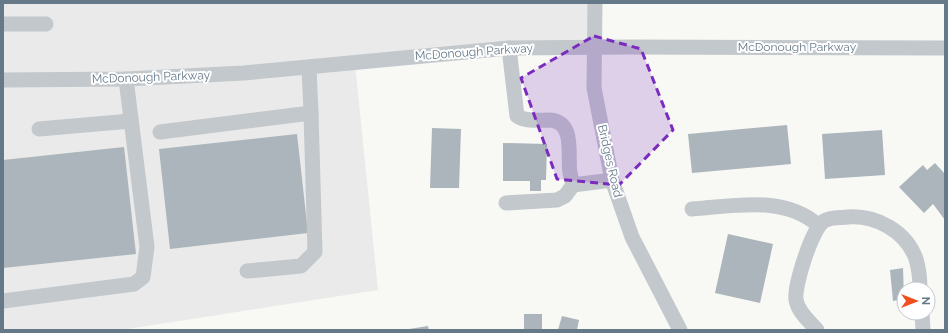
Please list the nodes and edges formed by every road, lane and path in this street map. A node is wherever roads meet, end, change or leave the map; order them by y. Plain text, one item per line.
1 (595, 3) edge
2 (3, 24) edge
3 (46, 24) dead end
4 (945, 36) edge
5 (594, 47) junction
6 (509, 48) junction
7 (917, 48) junction
8 (945, 48) edge
9 (309, 67) junction
10 (126, 79) junction
11 (3, 80) edge
12 (311, 113) junction
13 (131, 121) junction
14 (39, 129) dead end
15 (160, 132) dead end
16 (612, 180) junction
17 (573, 185) junction
18 (506, 203) dead end
19 (692, 209) dead end
20 (818, 225) junction
21 (246, 271) dead end
22 (920, 281) edge
23 (3, 300) edge
24 (680, 330) edge
25 (817, 330) edge

1 - 5 street, Bridges Road
2 - 3 street
4 - 7 street
5 - 6 street, McDonough Parkway
5 - 7 street, McDonough Parkway
5 - 16 street, Bridges Road
6 - 9 street, McDonough Parkway
6 - 17 street
7 - 8 street, McDonough Parkway
9 - 10 street, McDonough Parkway
9 - 12 street
10 - 11 street, McDonough Parkway
10 - 13 street
12 - 15 street
12 - 21 street
13 - 14 street
13 - 23 street
16 - 17 street
16 - 24 street, Bridges Road
17 - 18 street
19 - 20 street
20 - 22 street
20 - 25 street

